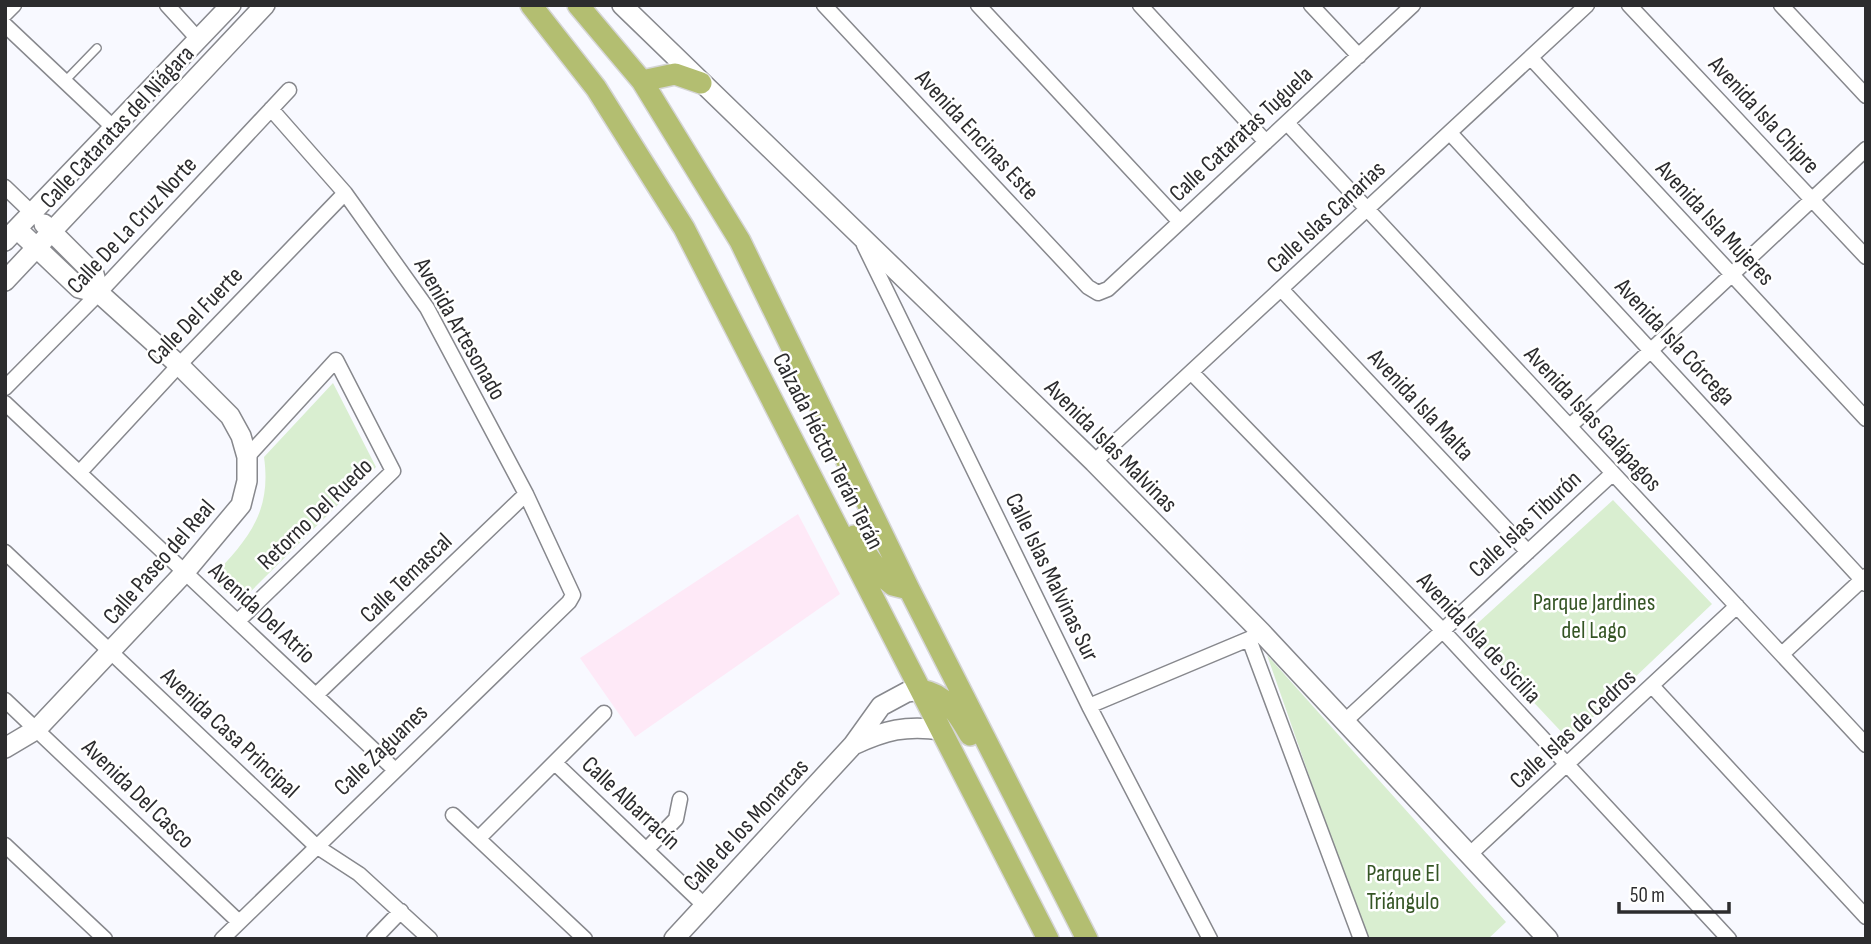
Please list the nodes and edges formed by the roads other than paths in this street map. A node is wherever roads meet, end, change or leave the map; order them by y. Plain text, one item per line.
1 (14, 5) edge
2 (167, 5) edge
3 (231, 5) edge
4 (265, 5) edge
5 (531, 5) edge
6 (578, 5) edge
7 (622, 5) edge
8 (824, 5) edge
9 (978, 5) edge
10 (1140, 5) edge
11 (1311, 5) edge
12 (1413, 5) edge
13 (1587, 5) edge
14 (1629, 5) edge
15 (1781, 5) edge
16 (5, 14) edge
17 (5, 25) edge
18 (198, 38) junction
19 (97, 48) dead end
20 (1359, 56) junction
21 (1531, 58) junction
22 (65, 81) junction
23 (642, 81) junction
24 (701, 83) junction
25 (289, 90) dead end
26 (1866, 96) edge
27 (271, 109) junction
28 (1287, 123) junction
29 (113, 127) junction
30 (1450, 133) junction
31 (1266, 142) junction
32 (1866, 149) edge
33 (5, 187) edge
34 (345, 193) junction
35 (1812, 199) junction
36 (1367, 210) junction
37 (32, 213) junction
38 (1181, 222) junction
39 (52, 232) junction
40 (858, 233) junction
41 (11, 235) edge
42 (36, 248) junction
43 (1866, 257) edge
44 (1730, 274) junction
45 (5, 281) edge
46 (1281, 289) junction
47 (99, 293) junction
48 (1098, 293) joint
49 (1650, 348) junction
50 (179, 365) junction
51 (1192, 372) junction
52 (5, 388) edge
53 (5, 404) edge
54 (1866, 419) edge
55 (1570, 426) junction
56 (247, 457) junction
57 (1094, 461) junction
58 (80, 472) junction
59 (1612, 474) junction
60 (820, 493) junction
61 (526, 494) junction
62 (5, 552) edge
63 (1528, 552) junction
64 (186, 572) junction
65 (1864, 580) edge
66 (909, 589) junction
67 (573, 595) joint
68 (1737, 606) junction
69 (238, 621) junction
70 (1443, 631) junction
71 (1255, 636) junction
72 (112, 653) junction
73 (1782, 654) junction
74 (1653, 687) junction
75 (921, 690) junction
76 (316, 695) junction
77 (5, 699) edge
78 (1089, 706) junction
79 (604, 713) dead end
80 (1345, 721) junction
81 (37, 729) junction
82 (942, 730) junction
83 (853, 745) junction
84 (1866, 745) edge
85 (5, 748) edge
86 (555, 763) junction
87 (1567, 765) junction
88 (394, 769) junction
89 (1009, 785) junction
90 (680, 799) dead end
91 (453, 815) dead end
92 (479, 838) junction
93 (5, 845) edge
94 (316, 846) junction
95 (647, 849) junction
96 (1469, 855) junction
97 (705, 906) junction
98 (401, 911) junction
99 (1866, 917) edge
100 (239, 922) junction
101 (105, 939) edge
102 (222, 939) edge
103 (374, 939) edge
104 (430, 939) edge
105 (585, 939) edge
106 (674, 939) edge
107 (1048, 939) edge
108 (1087, 939) edge
109 (1210, 939) edge
110 (1361, 939) edge
111 (1548, 939) edge
112 (1729, 939) edge

1 - 16 street
2 - 18 street
3 - 18 street, Calle Cataratas del Niágara
4 - 39 street, Calle Cataratas del Niágara
5 - 60 main road, Calzada Héctor Terán Terán
6 - 23 main road, Calzada Héctor Terán Terán
7 - 24 street, Avenida Islas Malvinas
8 - 48 street, Avenida Encinas Este
9 - 38 street
10 - 31 street
11 - 20 street
12 - 20 street, Calle Cataratas Tuguela
13 - 21 street, Calle Islas Canarias
14 - 35 street, Avenida Isla Chipre
15 - 26 street
17 - 22 street
18 - 29 street, Calle Cataratas del Niágara
19 - 22 lane
20 - 28 street, Calle Cataratas Tuguela
21 - 30 street, Calle Islas Canarias
21 - 44 street, Avenida Isla Mujeres
22 - 29 street
23 - 24 main road
23 - 66 main road, Calzada Héctor Terán Terán
24 - 40 street, Avenida Islas Malvinas
25 - 27 street, Calle De La Cruz Norte
27 - 34 street, Avenida Artesonado
27 - 47 street, Calle De La Cruz Norte
28 - 31 street, Calle Cataratas Tuguela
28 - 36 street, Avenida Islas Galápagos
29 - 37 street, Calle Cataratas del Niágara
30 - 36 street, Calle Islas Canarias
30 - 49 street, Avenida Isla Córcega
31 - 38 street, Calle Cataratas Tuguela
32 - 35 street
33 - 37 street
34 - 50 street, Calle Del Fuerte
34 - 61 street, Avenida Artesonado
35 - 43 street, Avenida Isla Chipre
35 - 44 street
36 - 46 street, Calle Islas Canarias
36 - 55 street, Avenida Islas Galápagos
37 - 39 street, Calle Paseo del Real
37 - 41 street, Calle Cataratas del Niágara
38 - 48 street, Calle Cataratas Tuguela
39 - 42 street, Calle Cataratas del Niágara
39 - 47 street, Calle Paseo del Real
40 - 57 street, Avenida Islas Malvinas
40 - 78 street, Calle Islas Malvinas Sur
41 - 42 street, Calle Paseo del Real
42 - 45 street, Calle Cataratas del Niágara
42 - 47 street, Calle Paseo del Real
44 - 49 street
44 - 54 street, Avenida Isla Mujeres
46 - 51 street, Calle Islas Canarias
46 - 63 street, Avenida Isla Malta
47 - 50 street, Calle Paseo del Real
47 - 52 street, Calle De La Cruz Norte
49 - 55 street
49 - 65 street, Avenida Isla Córcega
50 - 56 street, Calle Paseo del Real
50 - 58 street, Calle Del Fuerte
51 - 57 street, Calle Islas Canarias
51 - 70 street, Avenida Isla de Sicilia
53 - 58 street, Avenida Del Atrio
55 - 59 street, Avenida Islas Galápagos
56 - 64 street, Calle Paseo del Real
56 - 69 street, Retorno Del Ruedo
57 - 71 street, Avenida Islas Malvinas
58 - 64 street, Avenida Del Atrio
59 - 63 street, Calle Islas Tiburón
59 - 68 street, Avenida Islas Galápagos
60 - 66 main road
60 - 75 main road, Calzada Héctor Terán Terán
61 - 67 street, Avenida Artesonado
61 - 76 street, Calle Temascal
62 - 72 street, Avenida Casa Principal
63 - 70 street, Calle Islas Tiburón
64 - 69 street, Avenida Del Atrio
64 - 72 street, Calle Paseo del Real
65 - 73 street
66 - 89 main road, Calzada Héctor Terán Terán
67 - 88 street, Calle Zaguanes
68 - 73 street, Avenida Islas Galápagos
68 - 74 street, Calle Islas de Cedros
69 - 76 street, Avenida Del Atrio
70 - 80 street, Calle Islas Tiburón
70 - 87 street, Avenida Isla de Sicilia
71 - 78 street
71 - 80 street, Avenida Islas Malvinas
71 - 110 street
72 - 81 street, Calle Paseo del Real
72 - 94 street, Avenida Casa Principal
73 - 84 street, Avenida Islas Galápagos
74 - 87 street, Calle Islas de Cedros
74 - 99 street
75 - 82 main road, Calzada Héctor Terán Terán
75 - 83 street, Calle de los Monarcas
75 - 89 main road
76 - 88 street, Avenida Del Atrio
77 - 81 street, Avenida Del Casco
78 - 109 street, Calle Islas Malvinas Sur
79 - 86 street
80 - 96 street, Avenida Islas Malvinas
81 - 85 street, Calle Paseo del Real
81 - 100 street, Avenida Del Casco
82 - 83 street, Calle de los Monarcas
82 - 107 main road, Calzada Héctor Terán Terán
83 - 97 street, Calle de los Monarcas
86 - 92 street
86 - 95 street, Calle Albarracín
87 - 96 street, Calle Islas de Cedros
87 - 112 street, Avenida Isla de Sicilia
88 - 94 street, Calle Zaguanes
89 - 108 main road, Calzada Héctor Terán Terán
90 - 95 street
91 - 92 street
92 - 105 street
93 - 101 street
94 - 98 street, Avenida Casa Principal
94 - 100 street, Calle Zaguanes
95 - 97 street, Calle Albarracín
96 - 111 street, Avenida Islas Malvinas
97 - 106 street, Calle de los Monarcas
98 - 103 street
98 - 104 street, Avenida Casa Principal
100 - 102 street, Calle Zaguanes

